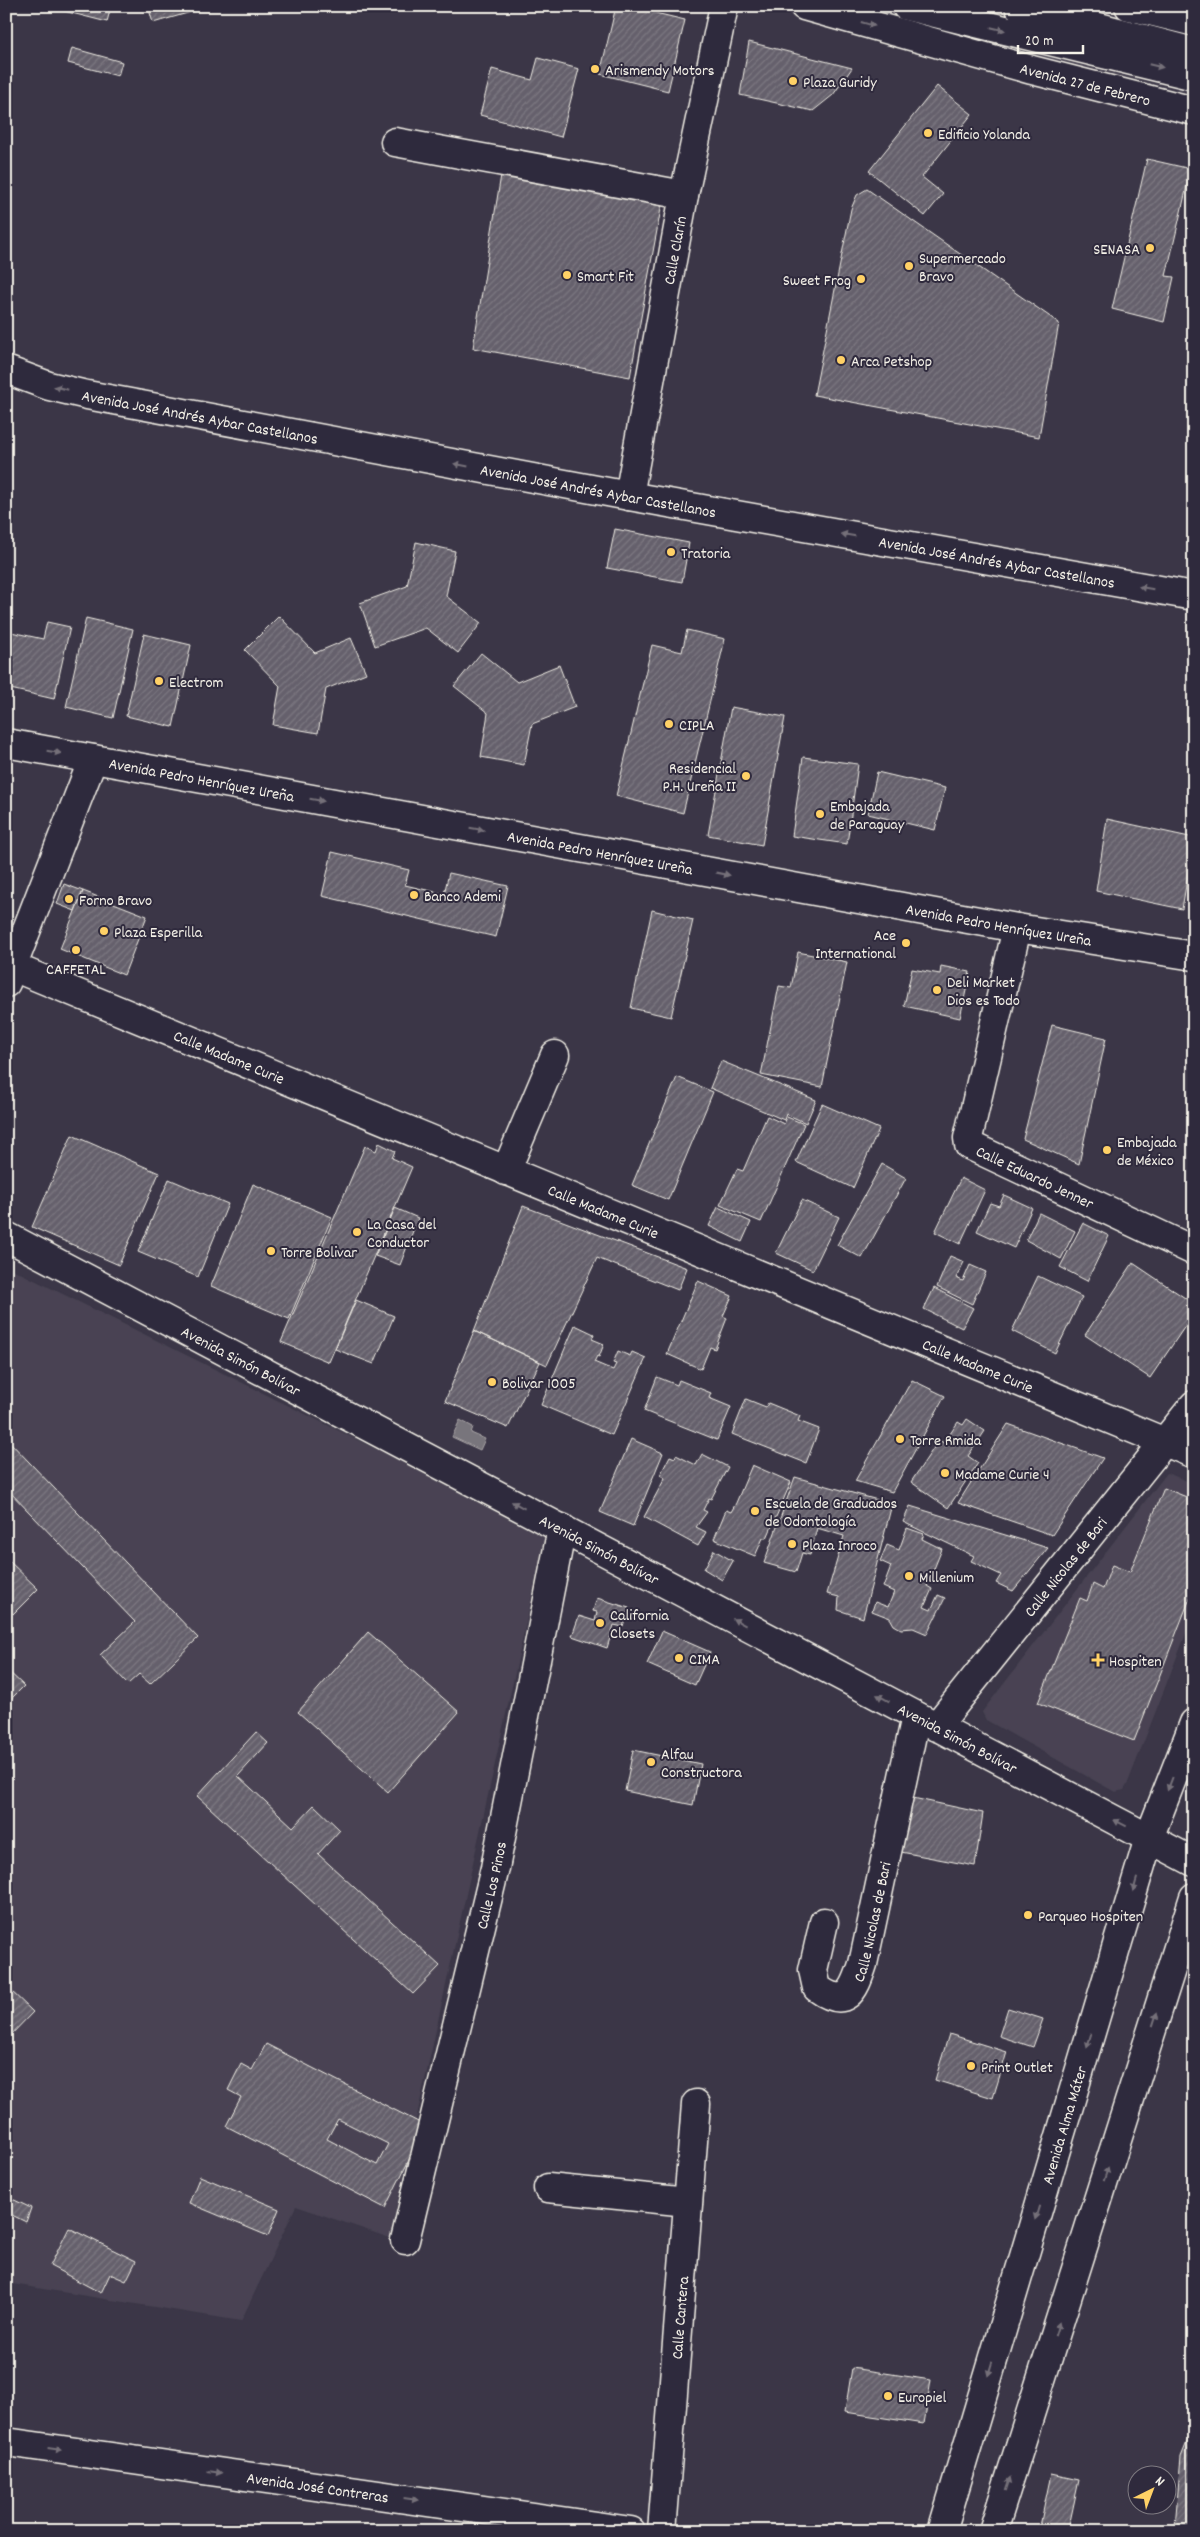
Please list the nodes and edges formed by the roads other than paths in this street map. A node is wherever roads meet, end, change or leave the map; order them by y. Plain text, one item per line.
1 (724, 6) edge
2 (804, 6) edge
3 (906, 6) edge
4 (1019, 6) edge
5 (1129, 6) edge
6 (1194, 22) edge
7 (1194, 52) edge
8 (1194, 76) edge
9 (1194, 111) edge
10 (395, 142) dead end
11 (684, 195) junction
12 (6, 370) edge
13 (629, 496) junction
14 (1194, 596) edge
15 (6, 743) edge
16 (93, 758) junction
17 (1017, 928) junction
18 (1194, 956) edge
19 (9, 976) edge
20 (554, 1055) dead end
21 (506, 1171) junction
22 (6, 1236) edge
23 (1194, 1251) edge
24 (1194, 1406) edge
25 (1166, 1443) junction
26 (1194, 1454) edge
27 (562, 1528) junction
28 (926, 1721) junction
29 (1194, 1723) edge
30 (1149, 1838) junction
31 (1194, 1862) edge
32 (1194, 1897) edge
33 (824, 1922) dead end
34 (696, 2104) dead end
35 (548, 2188) dead end
36 (688, 2202) junction
37 (405, 2240) dead end
38 (6, 2442) edge
39 (631, 2531) edge
40 (662, 2531) edge
41 (942, 2531) edge
42 (993, 2531) edge

1 - 11 main road, Calle Clarín
2 -> 9 main road, Avenida 27 de Febrero
3 -> 8 main road
4 - 7 main road
5 - 6 main road
10 - 11 main road
11 - 13 main road, Calle Clarín
13 -> 12 main road, Avenida José Andrés Aybar Castellanos
14 -> 13 main road, Avenida José Andrés Aybar Castellanos
15 -> 16 main road, Avenida Pedro Henríquez Ureña
16 -> 17 main road, Avenida Pedro Henríquez Ureña
16 - 19 main road
17 - 18 main road, Avenida Pedro Henríquez Ureña
17 - 23 main road, Calle Eduardo Jenner
19 - 21 main road, Calle Madame Curie
20 - 21 main road
21 - 25 main road, Calle Madame Curie
27 -> 22 main road, Avenida Simón Bolívar
24 - 25 main road, Calle Nicolas de Bari
25 - 26 main road, Calle Madame Curie
25 - 28 main road, Calle Nicolas de Bari
28 -> 27 main road, Avenida Simón Bolívar
27 - 37 main road, Calle Los Pinos
30 -> 28 main road, Avenida Simón Bolívar
28 - 33 main road, Calle Nicolas de Bari
29 -> 30 main road, Avenida Alma Máter
30 - 31 main road, Avenida Simón Bolívar
30 -> 41 main road, Avenida Alma Máter
42 -> 32 main road
34 - 36 main road, Calle Cantera
35 - 36 main road
36 - 40 main road, Calle Cantera
38 -> 39 main road, Avenida José Contreras

